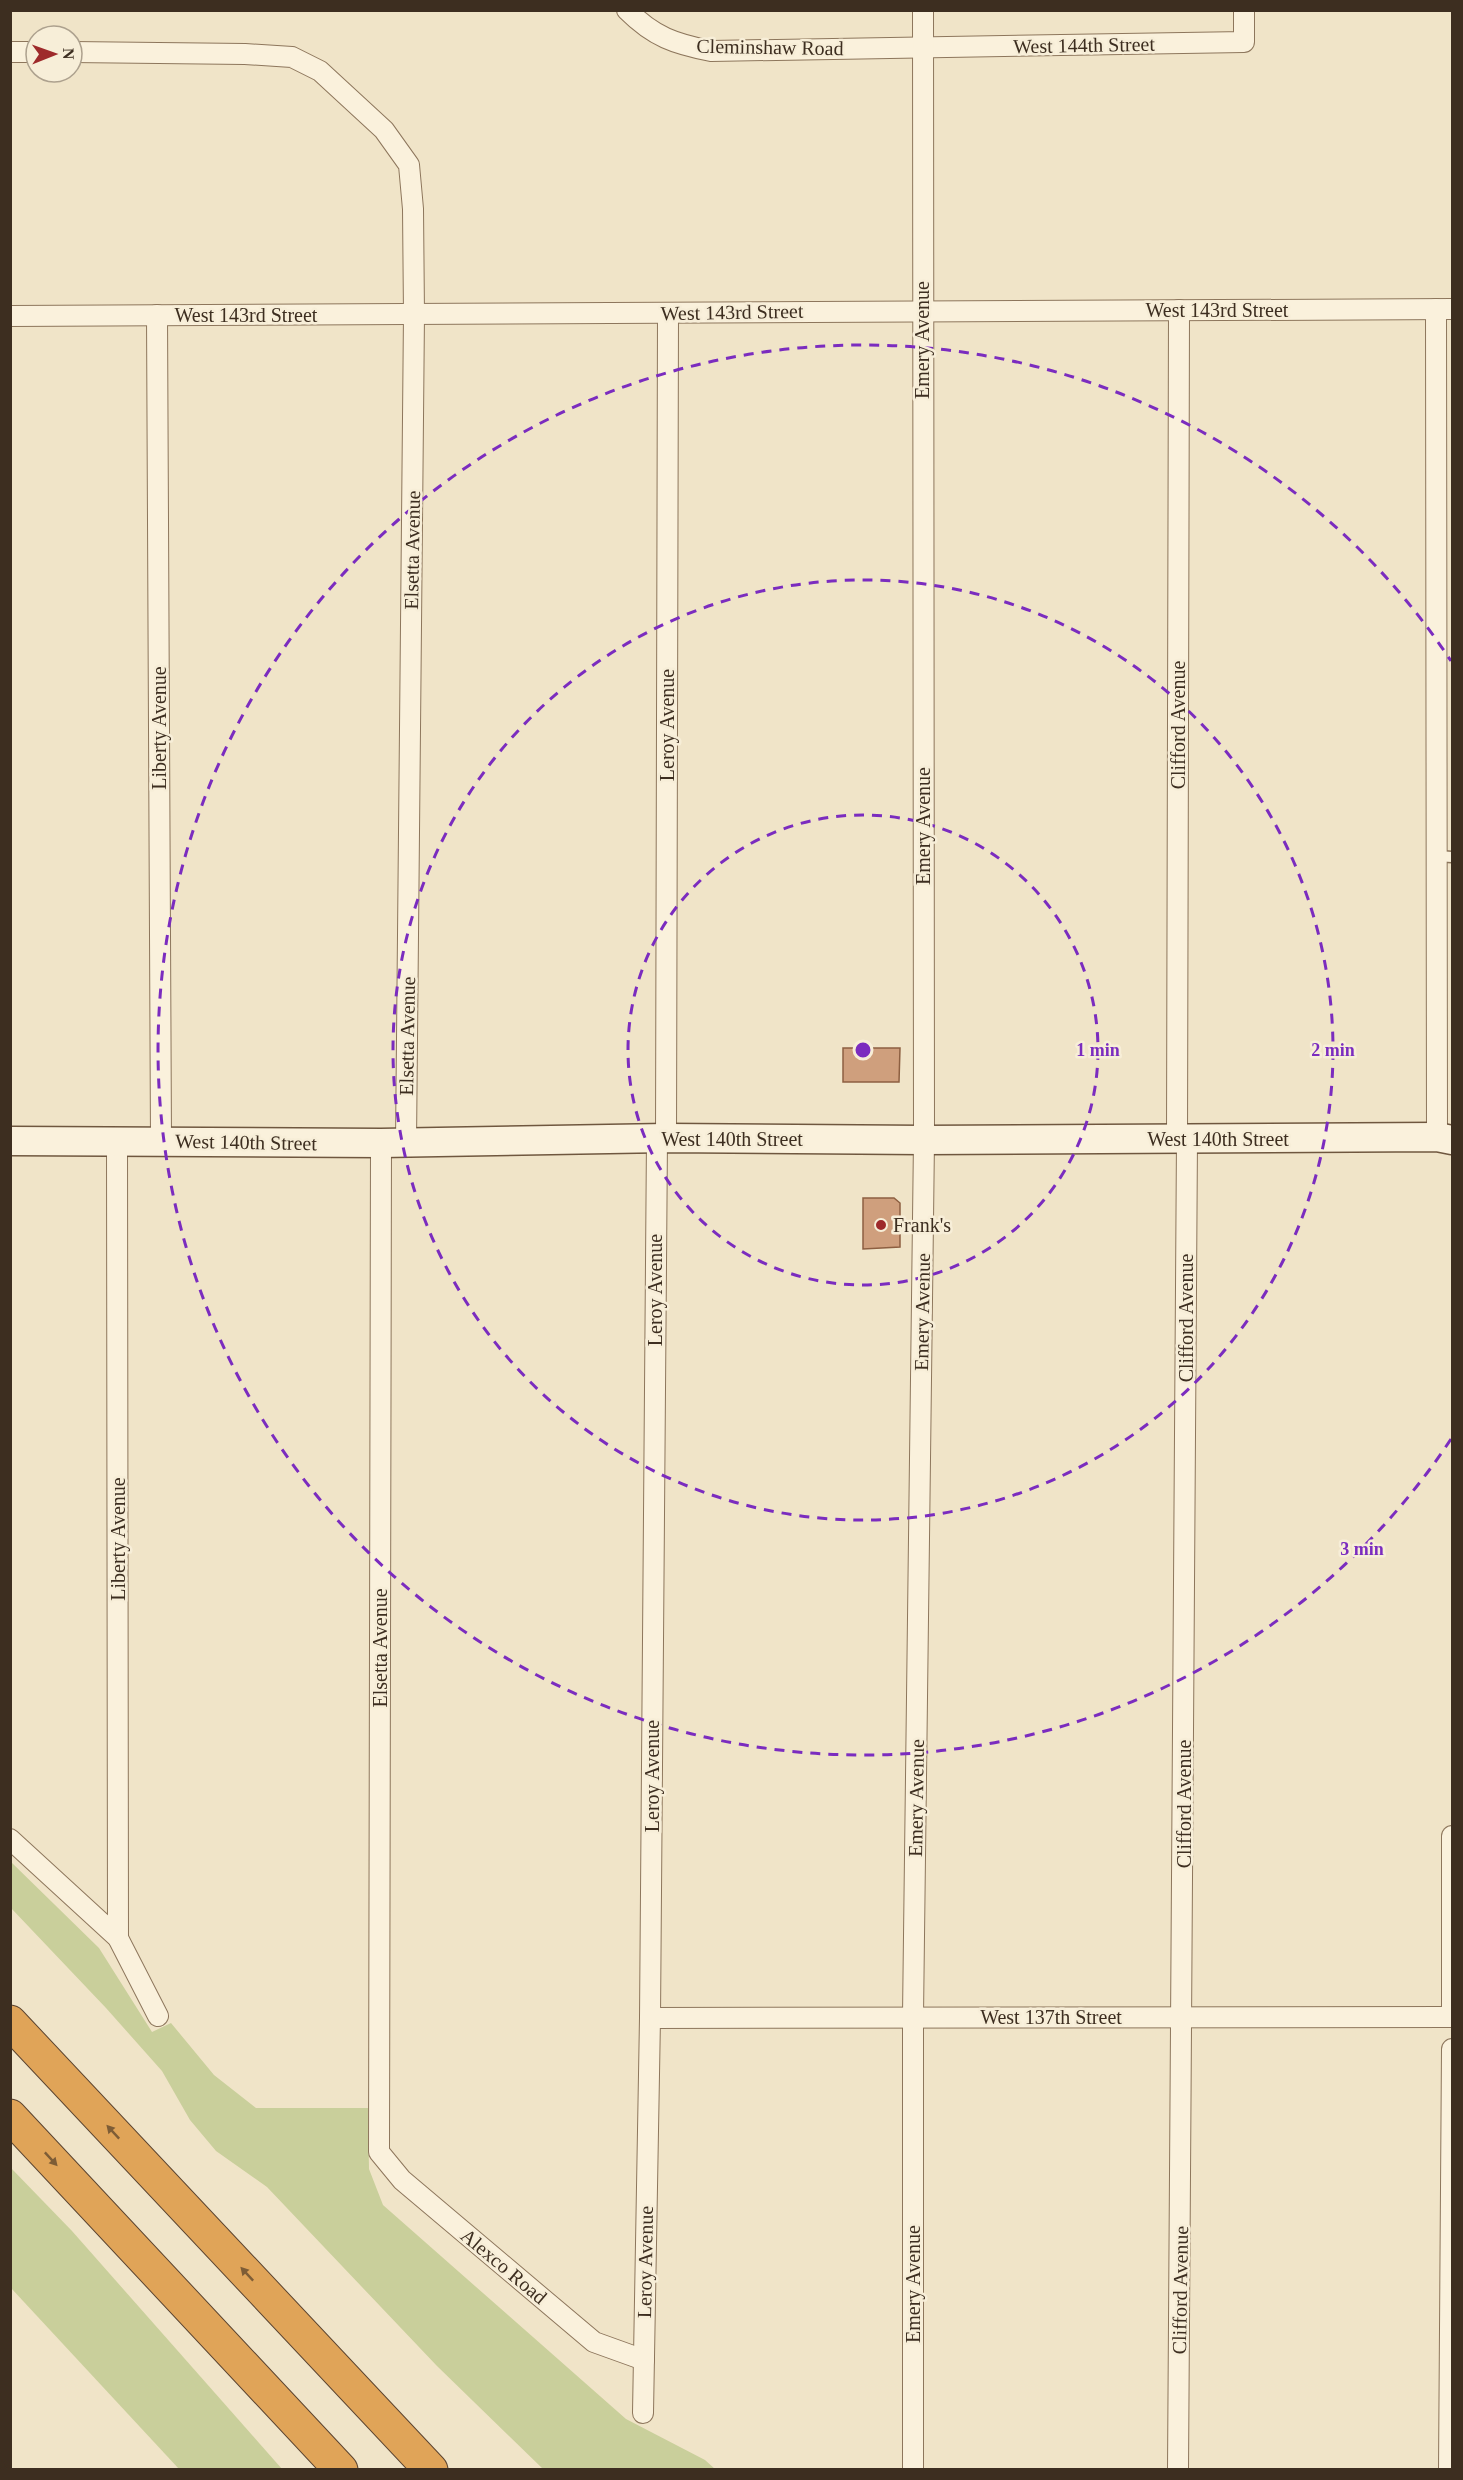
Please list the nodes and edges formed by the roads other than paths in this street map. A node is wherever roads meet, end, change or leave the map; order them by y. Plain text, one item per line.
1 (627, 10) edge
2 (923, 10) edge
3 (1244, 10) edge
4 (923, 47) junction
5 (84, 52) edge
6 (1444, 309) edge
7 (922, 310) junction
8 (1179, 310) junction
9 (668, 313) junction
10 (414, 314) junction
11 (157, 315) junction
12 (10, 316) edge
13 (1444, 857) edge
14 (661, 1138) junction
15 (1444, 1138) edge
16 (1182, 1139) junction
17 (161, 1140) junction
18 (924, 1140) junction
19 (10, 1141) edge
20 (117, 1141) junction
21 (393, 1143) junction
22 (1452, 1836) edge
23 (10, 1839) edge
24 (118, 1938) junction
25 (1452, 2012) edge
26 (158, 2016) dead end
27 (913, 2016) junction
28 (1452, 2017) edge
29 (650, 2018) junction
30 (1183, 2019) junction
31 (10, 2022) edge
32 (1452, 2049) edge
33 (10, 2116) edge
34 (379, 2152) joint
35 (164, 2280) junction
36 (277, 2305) junction
37 (644, 2360) junction
38 (643, 2413) dead end
39 (314, 2469) edge
40 (341, 2469) edge
41 (431, 2469) edge
42 (450, 2469) edge
43 (913, 2469) edge
44 (1178, 2469) edge
45 (1449, 2469) edge

1 - 4 street, Cleminshaw Road
2 - 4 street, Emery Avenue
3 - 4 street, West 144th Street
4 - 7 street, Emery Avenue
5 - 10 street, Elsetta Avenue
6 - 8 street, West 143rd Street
6 - 13 street
7 - 8 street, West 143rd Street
7 - 9 street, West 143rd Street
7 - 18 street, Emery Avenue
8 - 16 street, Clifford Avenue
9 - 10 street, West 143rd Street
9 - 14 street, Leroy Avenue
10 - 11 street, West 143rd Street
10 - 21 street, Elsetta Avenue
11 - 12 street, West 143rd Street
11 - 17 street, Liberty Avenue
13 - 15 street
14 - 18 street, West 140th Street
14 - 21 street, West 140th Street
14 - 29 street, Leroy Avenue
15 - 16 street, West 140th Street
16 - 18 street, West 140th Street
16 - 30 street, Clifford Avenue
17 - 20 street, West 140th Street
17 - 21 street, West 140th Street
18 - 27 street, Emery Avenue
19 - 20 street, West 140th Street
20 - 24 street, Liberty Avenue
21 - 34 street, Elsetta Avenue
22 - 25 street
23 - 24 street
24 - 26 street
27 - 29 street, West 137th Street
27 - 30 street, West 137th Street
27 - 43 street, Emery Avenue
28 - 30 street, West 137th Street
29 - 37 street, Leroy Avenue
30 - 44 street, Clifford Avenue
36 -> 31 highway
32 - 45 street
33 -> 35 highway
34 - 37 street, Alexco Road
35 - 39 highway
35 - 40 highway
36 - 41 highway
36 - 42 highway
37 - 38 street, Leroy Avenue

